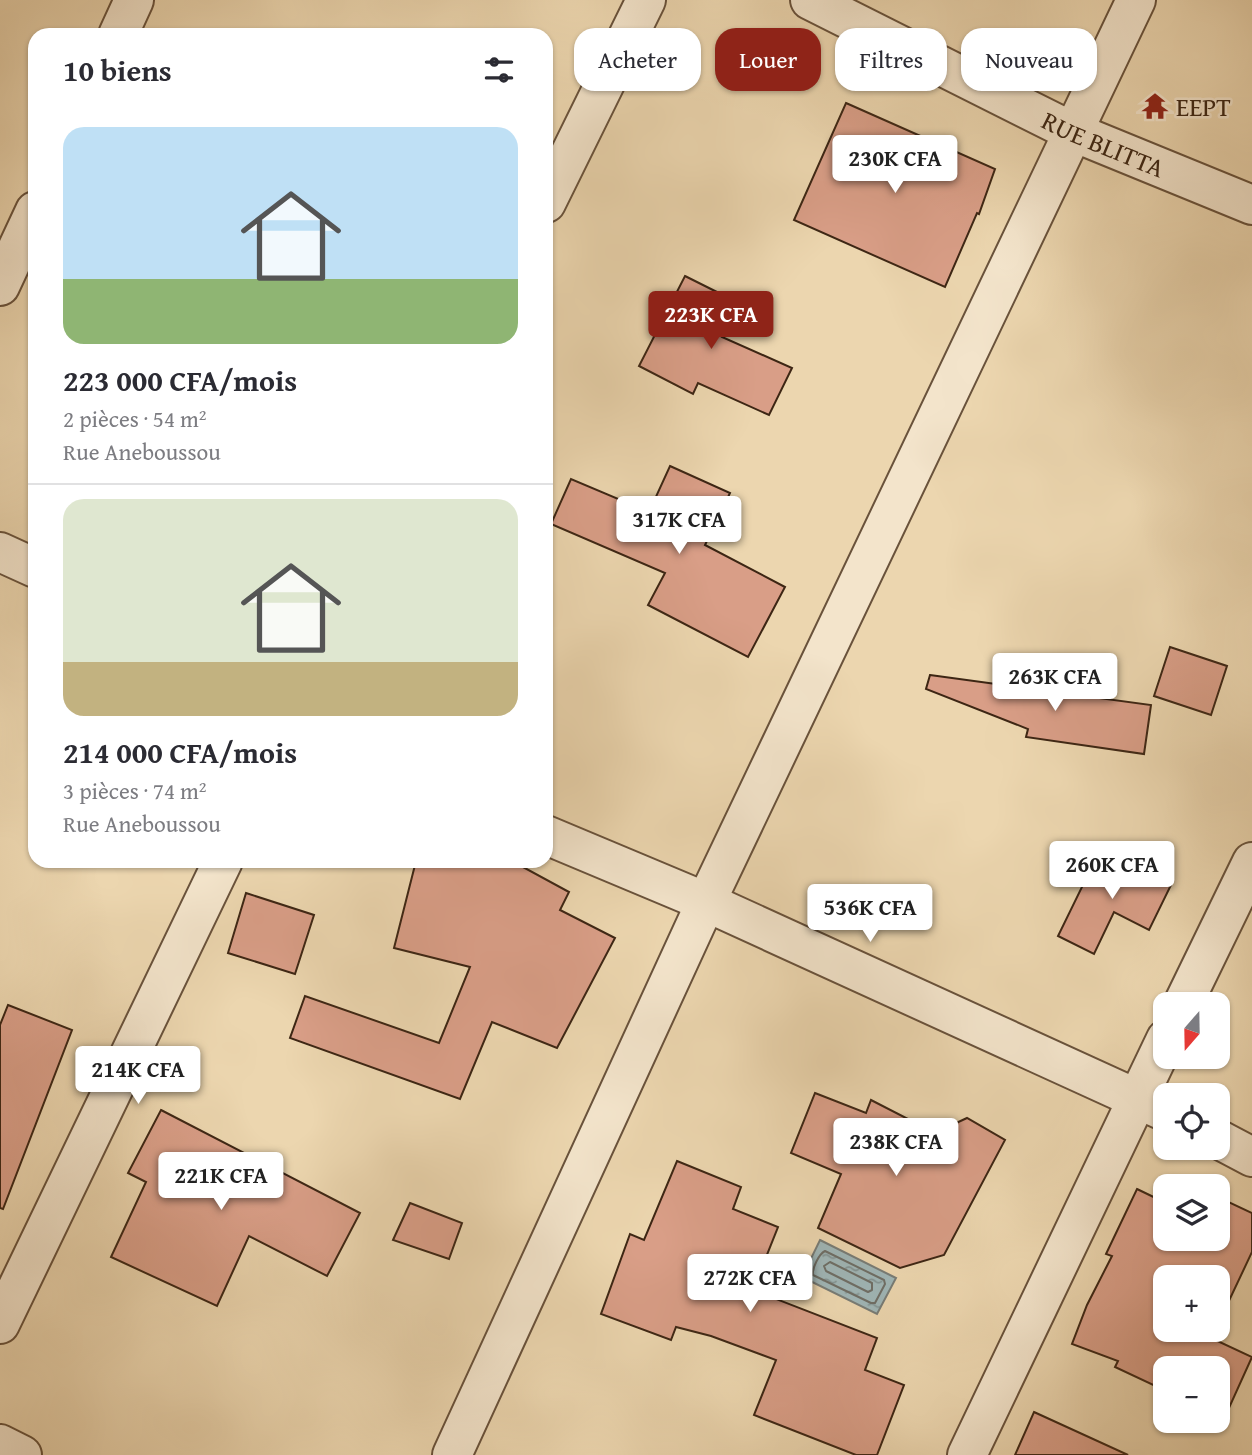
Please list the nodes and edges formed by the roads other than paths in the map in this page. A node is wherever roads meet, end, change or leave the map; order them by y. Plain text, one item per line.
1 (134, 0) edge
2 (646, 0) edge
3 (810, 0) edge
4 (1136, 0) edge
5 (121, 28) edge
6 (1071, 131) junction
7 (553, 189) edge
8 (1252, 205) edge
9 (28, 226) edge
10 (0, 286) edge
11 (0, 552) edge
12 (28, 565) edge
13 (553, 838) edge
14 (1252, 862) edge
15 (220, 868) edge
16 (706, 902) junction
17 (1188, 992) edge
18 (1159, 1069) edge
19 (1151, 1105) edge
20 (1230, 1145) edge
21 (1252, 1157) edge
22 (0, 1325) edge
23 (0, 1444) edge
24 (22, 1455) edge
25 (452, 1455) edge
26 (967, 1455) edge

1 - 5 street
2 - 7 street
3 - 6 street, RUE BLITTA
4 - 6 street
6 - 8 street, RUE BLITTA
6 - 16 street
9 - 10 street
11 - 12 street
13 - 16 street
14 - 17 street
15 - 22 street
16 - 19 street
16 - 25 street
18 - 19 street
19 - 26 street
20 - 21 street
23 - 24 street

